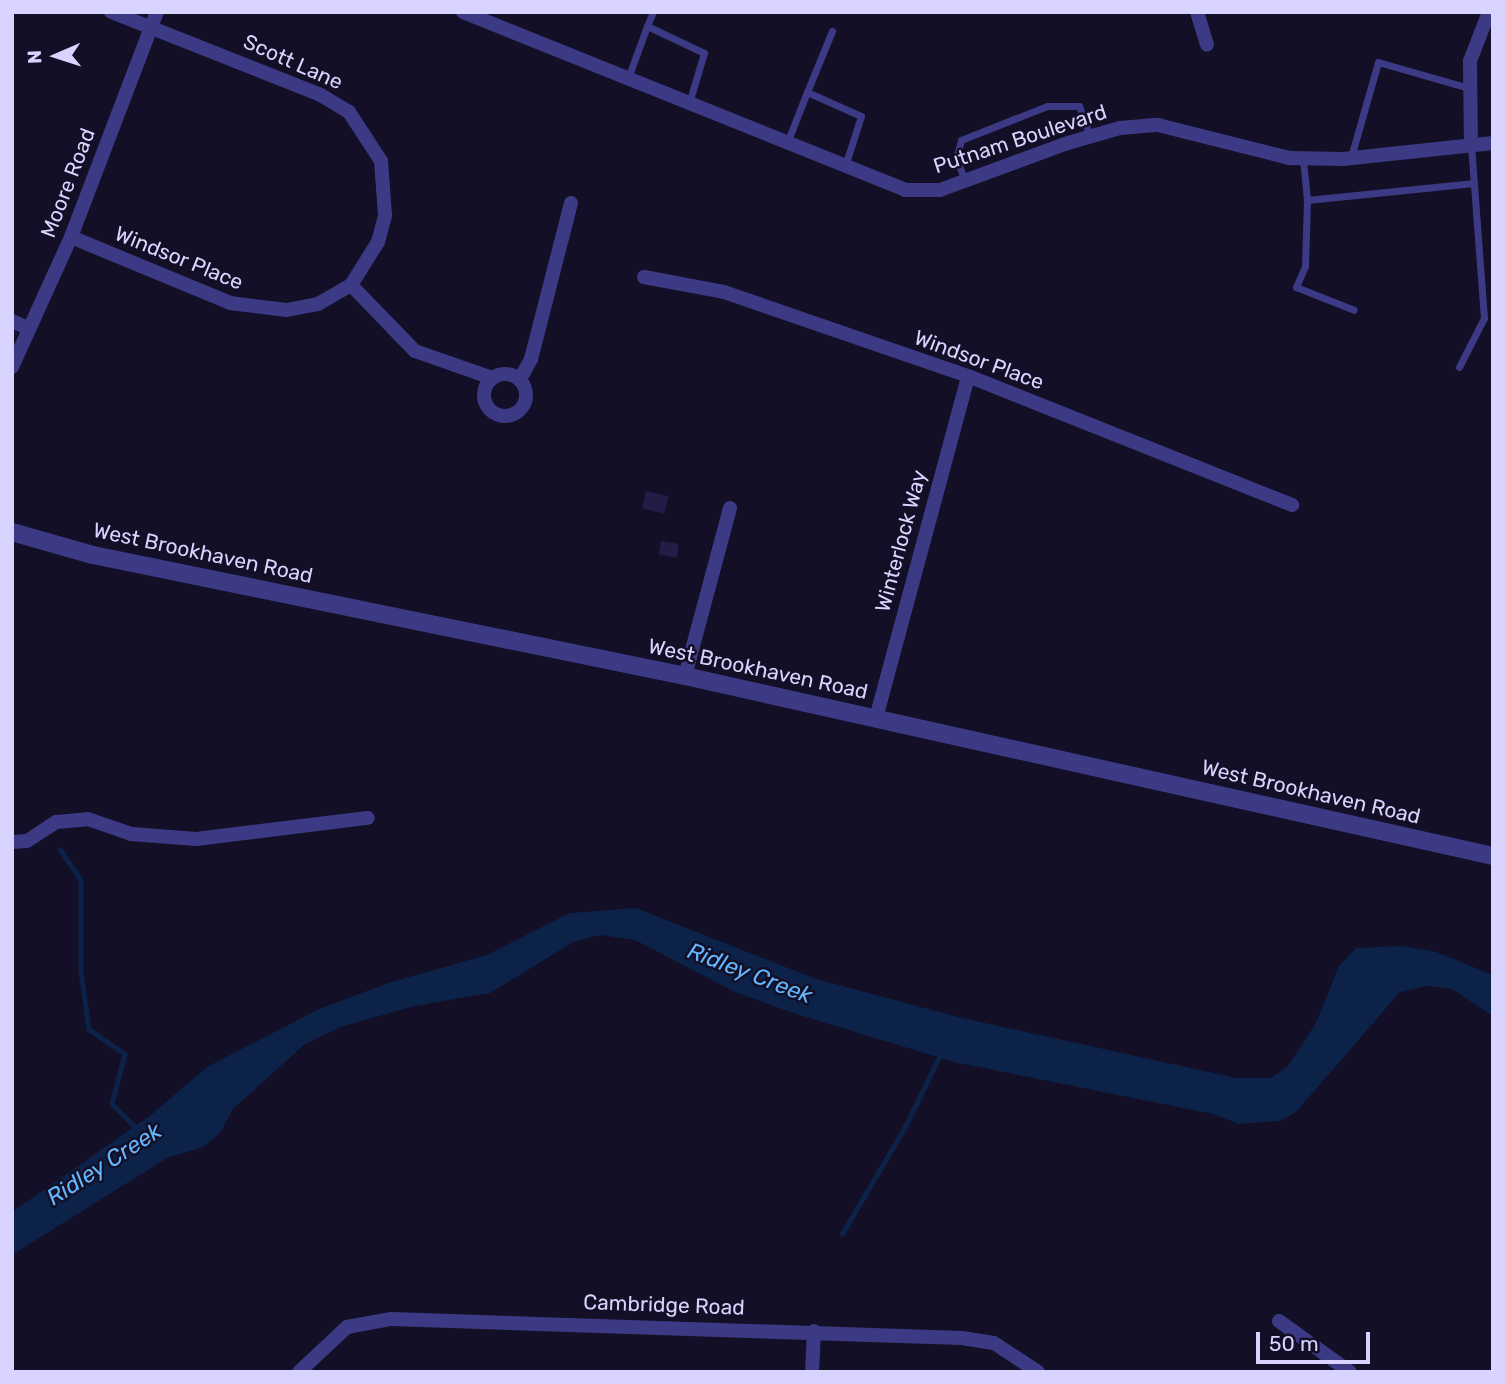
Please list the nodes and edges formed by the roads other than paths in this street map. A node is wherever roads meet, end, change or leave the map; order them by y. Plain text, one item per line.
1 (111, 12) edge
2 (463, 12) edge
3 (653, 12) edge
4 (1197, 12) edge
5 (1489, 12) edge
6 (490, 17) edge
7 (154, 19) edge
8 (648, 26) junction
9 (832, 31) dead end
10 (1207, 44) dead end
11 (628, 78) junction
12 (1469, 88) junction
13 (807, 92) junction
14 (689, 103) junction
15 (1090, 137) junction
16 (786, 143) junction
17 (1493, 143) edge
18 (1471, 146) junction
19 (1351, 158) junction
20 (1303, 159) junction
21 (844, 166) junction
22 (965, 181) junction
23 (1474, 184) junction
24 (1307, 200) junction
25 (571, 203) dead end
26 (71, 237) junction
27 (644, 277) dead end
28 (351, 285) junction
29 (1354, 310) dead end
30 (1484, 318) junction
31 (12, 321) edge
32 (1493, 321) edge
33 (28, 328) junction
34 (12, 367) edge
35 (1459, 367) dead end
36 (968, 376) junction
37 (492, 378) junction
38 (520, 379) junction
39 (1292, 505) dead end
40 (730, 508) dead end
41 (12, 531) edge
42 (685, 676) junction
43 (876, 718) junction
44 (368, 818) dead end
45 (12, 842) edge
46 (1493, 856) edge
47 (1279, 1321) dead end
48 (814, 1331) junction
49 (299, 1372) edge
50 (812, 1372) edge
51 (1038, 1372) edge
52 (1350, 1372) edge

1 - 7 street, Scott Lane
2 - 6 street, Putnam Boulevard
3 - 8 lane
4 - 10 street
5 - 12 street
6 - 11 street, Putnam Boulevard
7 - 26 street, Moore Road
7 - 28 street, Scott Lane
8 - 11 lane
8 - 14 lane
9 - 13 lane
11 - 14 street, Putnam Boulevard
12 - 18 street
12 - 19 lane
13 - 16 lane
13 - 21 lane
14 - 16 street, Putnam Boulevard
15 - 20 street, Putnam Boulevard
15 - 22 street, Putnam Boulevard
15 - 22 lane
16 - 21 street, Putnam Boulevard
17 - 18 street, Putnam Boulevard
18 - 19 street, Putnam Boulevard
18 - 23 lane
19 - 20 street, Putnam Boulevard
20 - 24 lane
21 - 22 street, Putnam Boulevard
23 - 24 lane
23 - 30 lane
24 - 29 lane
25 - 38 street
26 - 28 street, Windsor Place
26 - 33 street, Moore Road
27 - 36 street, Windsor Place
28 - 37 street
30 - 32 lane
30 - 35 lane
31 - 33 street
33 - 34 street, Moore Road
36 - 39 street, Windsor Place
36 - 43 street, Winterlock Way
37 - 38 street
37 - 38 street
40 - 42 street
41 - 42 street, West Brookhaven Road
42 - 43 street, West Brookhaven Road
43 - 46 street, West Brookhaven Road
44 - 45 street
47 - 52 street
48 - 49 street, Cambridge Road
48 - 50 street
48 - 51 street, Cambridge Road

